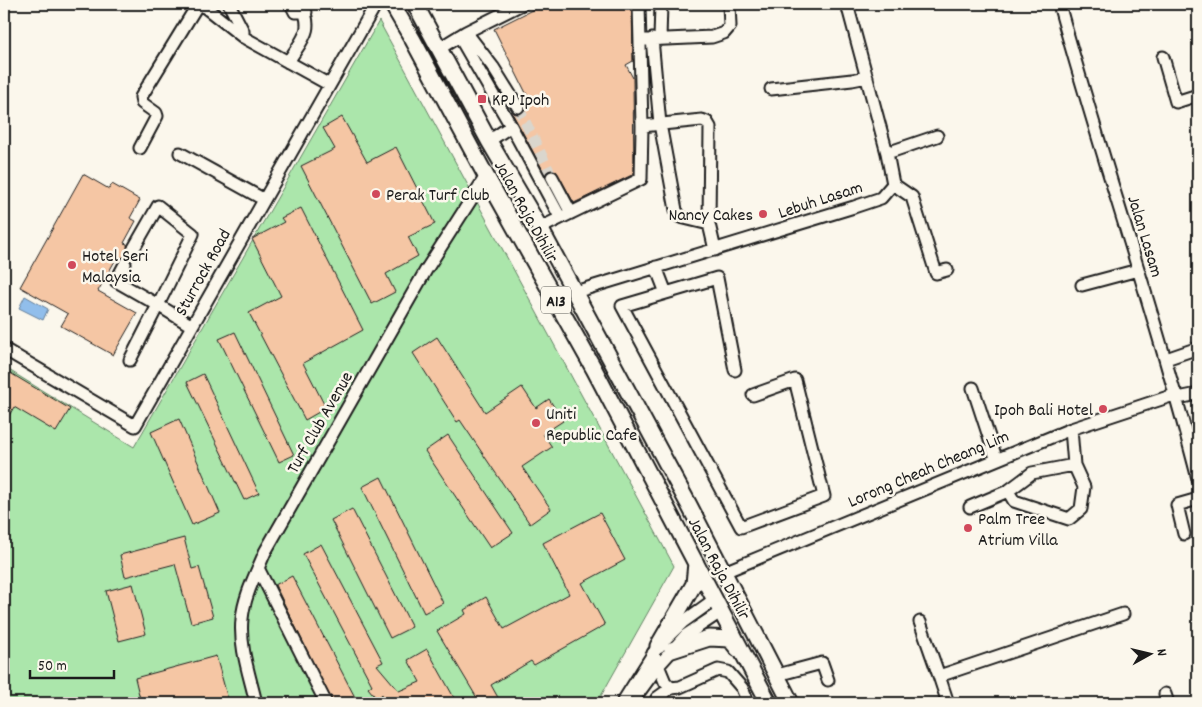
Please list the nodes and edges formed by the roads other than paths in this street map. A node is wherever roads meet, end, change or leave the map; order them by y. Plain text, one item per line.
1 (201, 4) edge
2 (229, 4) edge
3 (291, 4) edge
4 (376, 4) edge
5 (392, 4) edge
6 (415, 4) edge
7 (522, 4) edge
8 (639, 4) edge
9 (661, 4) edge
10 (729, 4) edge
11 (847, 4) edge
12 (1059, 4) edge
13 (216, 8) edge
14 (303, 8) edge
15 (463, 34) junction
16 (243, 37) junction
17 (651, 39) junction
18 (440, 48) junction
19 (1163, 57) dead end
20 (288, 62) junction
21 (867, 77) junction
22 (328, 84) junction
23 (771, 89) dead end
24 (1198, 95) edge
25 (518, 107) tunnel mouth
26 (660, 124) junction
27 (511, 126) junction
28 (642, 126) junction
29 (937, 136) dead end
30 (467, 141) junction
31 (490, 141) junction
32 (140, 148) dead end
33 (180, 153) dead end
34 (887, 153) junction
35 (486, 176) junction
36 (552, 177) tunnel mouth
37 (893, 184) junction
38 (264, 199) junction
39 (566, 215) junction
40 (709, 224) junction
41 (540, 228) junction
42 (134, 248) tunnel mouth
43 (715, 250) junction
44 (125, 264) tunnel mouth
45 (656, 268) junction
46 (947, 270) dead end
47 (1138, 270) junction
48 (1082, 285) dead end
49 (574, 292) junction
50 (666, 293) junction
51 (158, 305) junction
52 (192, 326) junction
53 (1198, 348) edge
54 (4, 349) edge
55 (1166, 359) junction
56 (130, 360) dead end
57 (735, 370) dead end
58 (973, 388) dead end
59 (1198, 394) edge
60 (753, 395) dead end
61 (1177, 396) junction
62 (1071, 429) junction
63 (996, 458) junction
64 (1074, 466) junction
65 (1198, 478) edge
66 (1008, 491) junction
67 (1198, 499) edge
68 (689, 504) junction
69 (970, 507) dead end
70 (1184, 534) dead end
71 (696, 562) junction
72 (258, 568) junction
73 (724, 572) junction
74 (720, 604) junction
75 (1124, 614) dead end
76 (920, 622) dead end
77 (661, 650) junction
78 (745, 658) junction
79 (659, 665) junction
80 (774, 669) junction
81 (939, 676) junction
82 (828, 680) dead end
83 (671, 688) junction
84 (256, 703) edge
85 (326, 703) edge
86 (622, 703) edge
87 (632, 703) edge
88 (654, 703) edge
89 (748, 703) edge
90 (769, 703) edge
91 (792, 703) edge
92 (948, 703) edge

1 - 13 street
1 - 32 street
2 - 16 street
3 - 14 street
4 - 22 street, Sturrock Road
5 - 30 main road, Jalan Raja Dihilir / A13
6 - 18 main road, Jalan Raja Dihilir / A13
7 - 15 street
8 - 17 street
9 - 17 street
10 - 17 street
11 - 21 street
12 - 47 street, Jalan Lasam
13 - 16 street
14 - 20 street
15 - 18 street
15 - 25 street
15 - 27 street
16 - 20 street
17 - 26 street
17 - 28 street
18 - 30 main road
18 - 31 main road, Jalan Raja Dihilir / A13
19 - 24 street
20 - 22 street
21 - 23 street
21 - 34 street
22 - 38 street, Sturrock Road
26 - 28 street
26 - 40 street
26 - 40 street
27 - 31 street
27 - 39 street
28 - 39 street
29 - 34 street
30 - 35 main road, Jalan Raja Dihilir / A13
31 - 41 main road, Jalan Raja Dihilir / A13
33 - 38 street
34 - 37 street
35 - 71 main road, Jalan Raja Dihilir / A13
35 - 72 street, Turf Club Avenue
36 - 39 street
37 - 43 street, Lebuh Lasam
37 - 46 street
38 - 52 street, Sturrock Road
39 - 41 street
40 - 43 street
41 - 49 main road, Jalan Raja Dihilir / A13
42 - 51 street
43 - 45 street, Lebuh Lasam
44 - 51 street
45 - 49 street, Lebuh Lasam
45 - 50 street
47 - 48 street
47 - 55 street, Jalan Lasam
49 - 68 main road, Jalan Raja Dihilir / A13
50 - 57 street
50 - 60 street
51 - 52 street
51 - 56 street
52 - 54 street, Sturrock Road
53 - 55 street
55 - 61 street, Jalan Lasam
58 - 63 street
59 - 61 street, Lorong Cheah Cheang Lim
61 - 62 street, Lorong Cheah Cheang Lim
61 - 65 street, Jalan Lasam
62 - 63 street, Lorong Cheah Cheang Lim
62 - 64 street
63 - 73 street, Lorong Cheah Cheang Lim
64 - 66 street
64 - 66 street
66 - 69 street
67 - 70 street
68 - 73 main road, Jalan Raja Dihilir / A13
68 - 74 main road
71 - 74 main road, Jalan Raja Dihilir / A13
71 - 77 main road
72 - 84 street, Turf Club Avenue
72 - 85 street
73 - 80 main road, Jalan Raja Dihilir / A13
74 - 77 street
74 - 78 main road, Jalan Raja Dihilir / A13
74 - 80 main road
75 - 81 street
76 - 81 street
77 - 78 main road
77 - 79 street
77 - 79 street
77 - 86 street
78 - 90 main road, Jalan Raja Dihilir / A13
79 - 83 street
79 - 87 street
80 - 82 street
80 - 91 main road, Jalan Raja Dihilir / A13
81 - 92 street
83 - 88 street
83 - 89 street

